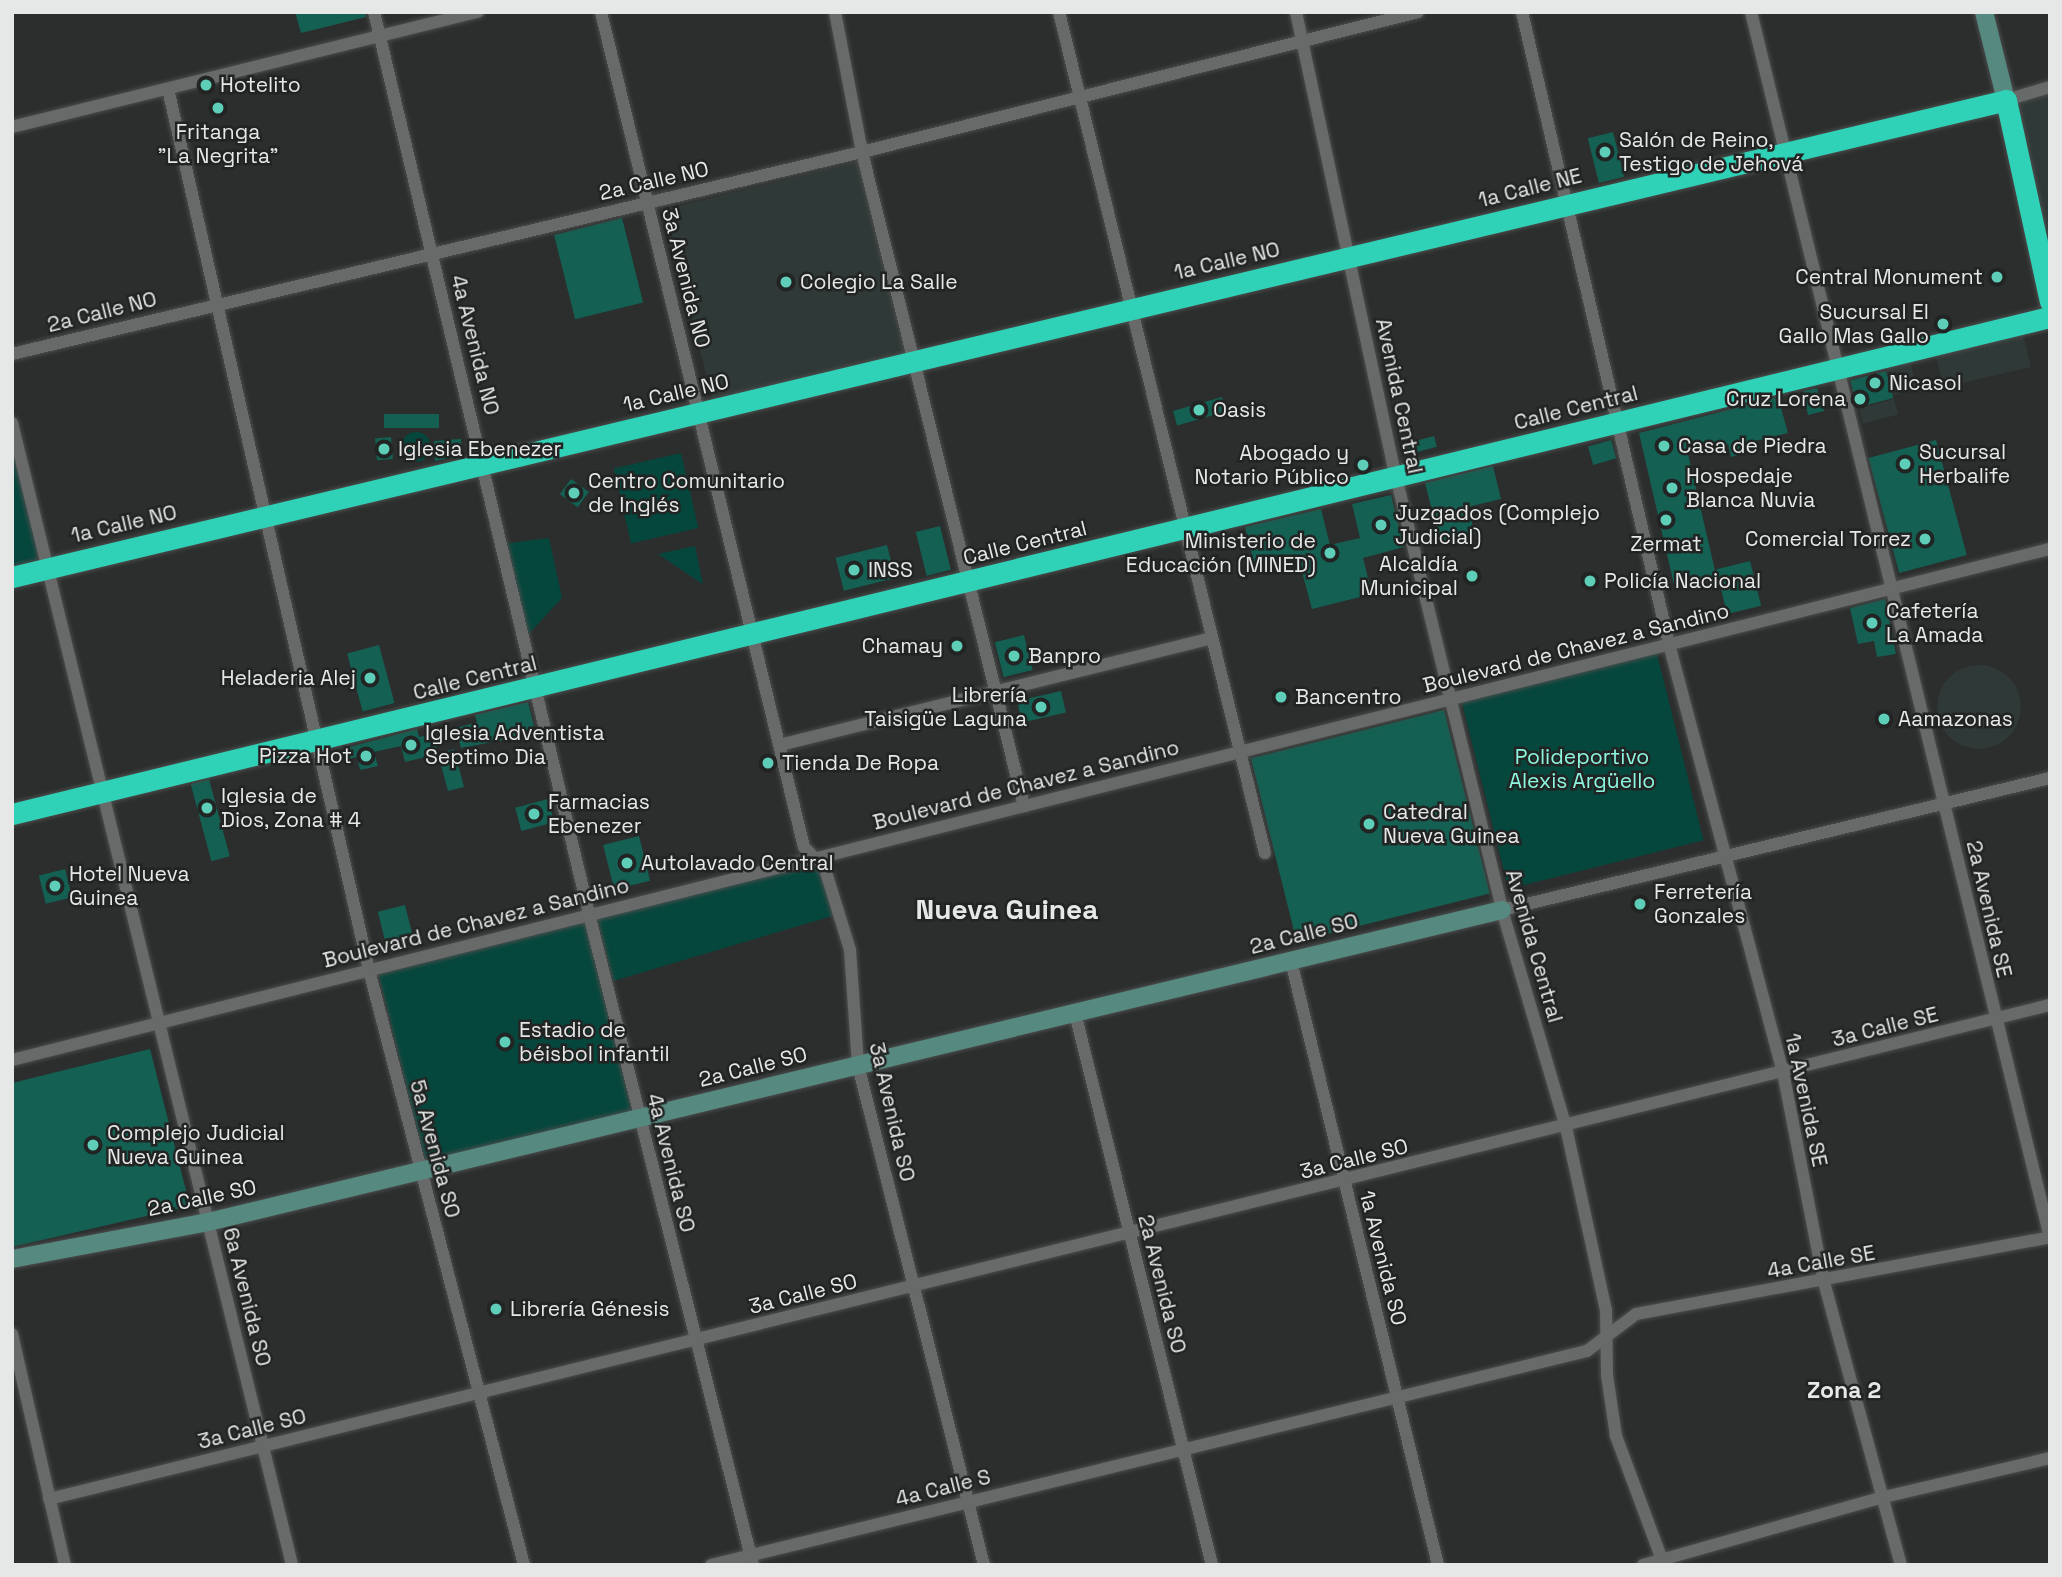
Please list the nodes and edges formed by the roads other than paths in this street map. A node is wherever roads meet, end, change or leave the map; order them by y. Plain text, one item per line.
1 (374, 12) edge
2 (478, 12) edge
3 (601, 12) edge
4 (835, 12) edge
5 (1059, 12) edge
6 (1296, 12) edge
7 (1418, 12) edge
8 (1522, 12) edge
9 (1751, 12) edge
10 (1984, 12) edge
11 (380, 36) junction
12 (1304, 42) junction
13 (2050, 87) edge
14 (168, 89) junction
15 (1079, 94) junction
16 (2006, 100) junction
17 (12, 127) edge
18 (862, 152) junction
19 (1785, 152) junction
20 (648, 202) junction
21 (1568, 204) junction
22 (432, 252) junction
23 (1351, 257) junction
24 (2050, 301) edge
25 (216, 304) junction
26 (1131, 309) junction
27 (2050, 317) edge
28 (12, 354) edge
29 (914, 361) junction
30 (1837, 369) junction
31 (699, 412) junction
32 (1621, 422) junction
33 (12, 423) edge
34 (483, 464) junction
35 (1396, 477) junction
36 (267, 515) junction
37 (1185, 529) junction
38 (2050, 549) edge
39 (49, 567) junction
40 (12, 577) edge
41 (968, 582) junction
42 (1894, 588) junction
43 (754, 634) junction
44 (1211, 638) junction
45 (1669, 644) junction
46 (537, 687) junction
47 (995, 692) junction
48 (1451, 699) junction
49 (317, 741) junction
50 (780, 745) junction
51 (1240, 751) junction
52 (2050, 778) edge
53 (105, 793) junction
54 (1945, 803) junction
55 (1024, 806) junction
56 (12, 814) edge
57 (1265, 853) dead end
58 (1722, 857) junction
59 (811, 859) junction
60 (1502, 910) junction
61 (589, 914) junction
62 (1291, 961) junction
63 (369, 970) junction
64 (2050, 1005) edge
65 (1075, 1013) junction
66 (1995, 1019) junction
67 (163, 1026) junction
68 (12, 1060) edge
69 (859, 1065) junction
70 (1783, 1072) junction
71 (640, 1118) junction
72 (1566, 1128) junction
73 (421, 1171) junction
74 (1345, 1181) junction
75 (208, 1222) junction
76 (1130, 1234) junction
77 (2050, 1238) edge
78 (12, 1259) edge
79 (1824, 1282) junction
80 (915, 1287) junction
81 (12, 1334) edge
82 (1605, 1336) junction
83 (696, 1340) junction
84 (479, 1394) junction
85 (1397, 1396) junction
86 (264, 1446) junction
87 (1183, 1449) junction
88 (2050, 1458) edge
89 (1884, 1497) junction
90 (49, 1499) junction
91 (968, 1502) junction
92 (752, 1560) edge
93 (1663, 1562) edge
94 (65, 1565) edge
95 (292, 1565) edge
96 (524, 1565) edge
97 (711, 1565) edge
98 (984, 1565) edge
99 (1212, 1565) edge
100 (1438, 1565) edge
101 (1643, 1565) edge
102 (1901, 1565) edge

1 - 11 street, 4a Avenida NO
2 - 11 street
3 - 20 street, 3a Avenida NO
4 - 18 street
5 - 15 street
6 - 12 street, Avenida Central
7 - 12 street, 2a Calle NO
8 - 21 street, 1a Avenida SE
9 - 19 street, 2a Avenida SE
10 - 16 street
11 - 14 street
11 - 22 street, 4a Avenida NO
12 - 15 street, 2a Calle NO
12 - 23 street, Avenida Central
13 - 16 street
14 - 17 street
14 - 25 street, 5a Avenida SO
15 - 18 street, 2a Calle NO
15 - 26 street
16 - 19 highway, 1a Calle NE
16 - 24 highway
18 - 20 street, 2a Calle NO
18 - 29 street
19 - 21 highway, 1a Calle NE
19 - 30 street, 2a Avenida SE
20 - 22 street, 2a Calle NO
20 - 31 street, 3a Avenida NO
21 - 23 highway, 1a Calle NE
21 - 32 street, 1a Avenida SE
22 - 25 street, 2a Calle NO
22 - 34 street, 4a Avenida NO
23 - 26 highway, 1a Calle NO
23 - 35 street, Avenida Central
25 - 28 street, 2a Calle NO
25 - 36 street, 5a Avenida SO
26 - 29 highway, 1a Calle NO
26 - 37 street
27 - 30 highway, Calle Central
29 - 31 highway, 1a Calle NO
29 - 41 street
30 - 32 highway, Calle Central
30 - 42 street, 2a Avenida SE
31 - 34 highway, 1a Calle NO
31 - 43 street, 3a Avenida NO
32 - 35 highway, Calle Central
32 - 45 street, 1a Avenida SE
33 - 39 street, 6a Avenida SO
34 - 36 highway, 1a Calle NO
34 - 46 street, 4a Avenida NO
35 - 37 highway, Calle Central
35 - 48 street, Avenida Central
36 - 39 highway, 1a Calle NO
36 - 49 street, 5a Avenida SO
37 - 41 highway, Calle Central
37 - 44 street
38 - 42 street, Boulevard de Chavez a Sandino
39 - 40 highway, 1a Calle NO
39 - 53 street, 6a Avenida SO
41 - 43 highway, Calle Central
41 - 47 street
42 - 45 street, Boulevard de Chavez a Sandino
42 - 54 street, 2a Avenida SE
43 - 46 highway, Calle Central
43 - 50 street, 3a Avenida SO
44 - 47 street
44 - 51 street
45 - 48 street, Boulevard de Chavez a Sandino
45 - 58 street, 1a Avenida SE
46 - 49 highway, Calle Central
46 - 61 street, 4a Avenida SO
47 - 50 street
47 - 55 street
48 - 51 street, Boulevard de Chavez a Sandino
48 - 60 street, Avenida Central
49 - 53 highway, Calle Central
49 - 63 street, 5a Avenida SO
50 - 59 street, 3a Avenida SO
51 - 55 street, Boulevard de Chavez a Sandino
51 - 57 street
52 - 54 street
53 - 56 highway, Calle Central
53 - 67 street, 6a Avenida SO
54 - 58 street
54 - 66 street, 2a Avenida SE
55 - 59 street, Boulevard de Chavez a Sandino
58 - 60 street
58 - 70 street, 1a Avenida SE
59 - 61 street, Boulevard de Chavez a Sandino
59 - 69 street, 3a Avenida SO
60 - 62 street, 2a Calle SO
60 - 72 street, Avenida Central
61 - 63 street, Boulevard de Chavez a Sandino
61 - 71 street, 4a Avenida SO
62 - 65 street, 2a Calle SO
62 - 74 street, 1a Avenida SO
63 - 67 street, Boulevard de Chavez a Sandino
63 - 73 street, 5a Avenida SO
64 - 66 street, 3a Calle SE
65 - 69 street, 2a Calle SO
65 - 76 street, 2a Avenida SO
66 - 70 street, 3a Calle SE
66 - 77 street, 2a Avenida SE
67 - 68 street, Boulevard de Chavez a Sandino
67 - 75 street, 6a Avenida SO
69 - 71 street, 2a Calle SO
69 - 80 street, 3a Avenida SO
70 - 72 street, 3a Calle SE
70 - 79 street, 1a Avenida SE
71 - 73 street, 2a Calle SO
71 - 83 street, 4a Avenida SO
72 - 74 street, 3a Calle SO
72 - 82 street, Avenida Central
73 - 75 street, 2a Calle SO
73 - 84 street, 5a Avenida SO
74 - 76 street, 3a Calle SO
74 - 85 street, 1a Avenida SO
75 - 78 street, 2a Calle SO
75 - 86 street, 6a Avenida SO
76 - 80 street, 3a Calle SO
76 - 87 street, 2a Avenida SO
77 - 79 street, 4a Calle SE
79 - 82 street, 4a Calle SE
79 - 89 street, 1a Avenida SE
80 - 83 street, 3a Calle SO
80 - 91 street, 3a Avenida SO
81 - 90 street
82 - 85 street, 4a Calle SE
82 - 93 street, Avenida Central
83 - 84 street, 3a Calle SO
83 - 92 street, 4a Avenida SO
84 - 86 street, 3a Calle SO
84 - 96 street, 5a Avenida SO
85 - 87 street, 4a Calle S
85 - 100 street, 1a Avenida SO
86 - 90 street, 3a Calle SO
86 - 95 street, 6a Avenida SO
87 - 91 street, 4a Calle S
87 - 99 street, 2a Avenida SO
88 - 89 street
89 - 93 street
89 - 102 street, 1a Avenida SE
90 - 94 street
91 - 92 street, 4a Calle S
91 - 98 street, 3a Avenida SO
92 - 97 street, 4a Calle S
93 - 101 street

